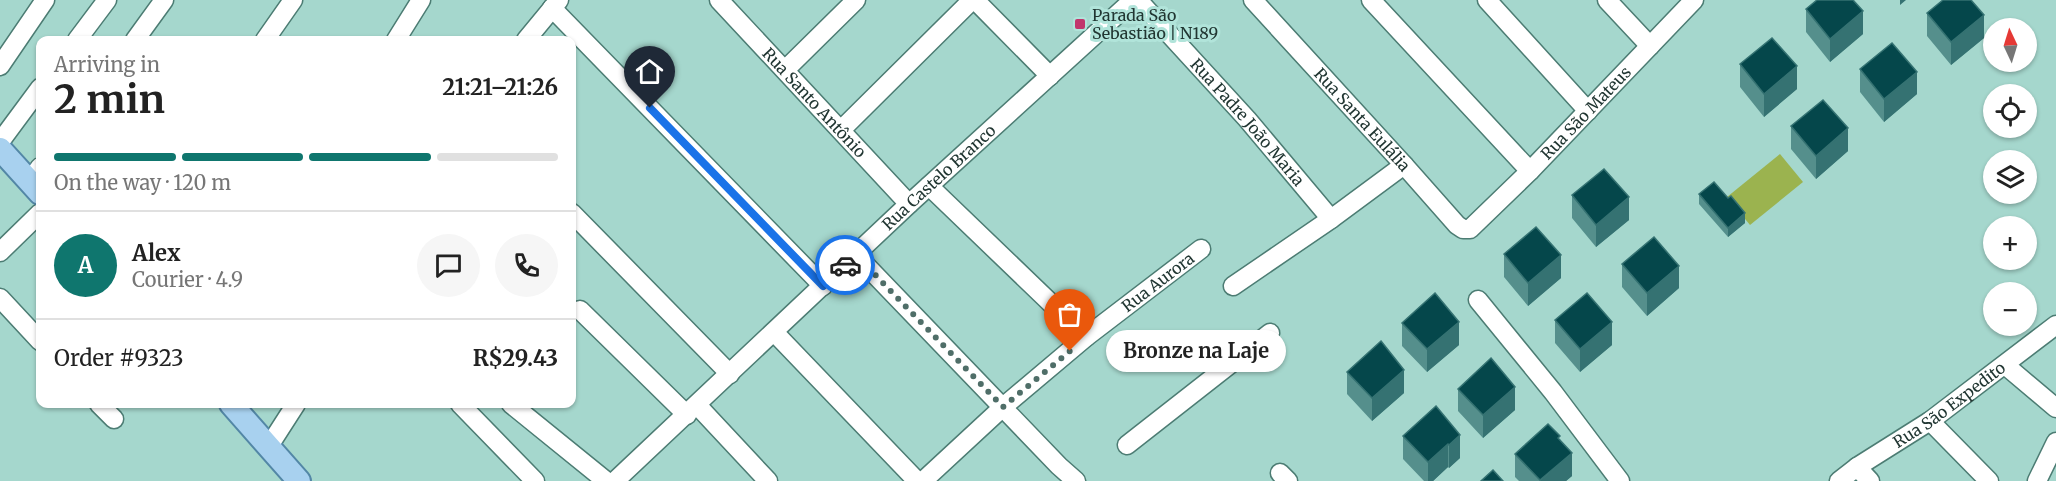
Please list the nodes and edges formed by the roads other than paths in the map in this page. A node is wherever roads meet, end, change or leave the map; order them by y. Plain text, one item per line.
1 (45, 0) edge
2 (107, 0) edge
3 (164, 0) edge
4 (293, 0) edge
5 (421, 0) edge
6 (719, 0) edge
7 (856, 0) edge
8 (974, 0) edge
9 (1133, 0) edge
10 (1138, 0) edge
11 (1253, 0) edge
12 (1371, 0) edge
13 (1487, 0) edge
14 (1607, 0) edge
15 (1694, 0) edge
16 (556, 4) edge
17 (79, 36) edge
18 (138, 36) edge
19 (268, 36) edge
20 (398, 36) edge
21 (529, 36) edge
22 (1650, 46) junction
23 (0, 66) edge
24 (785, 70) junction
25 (1050, 76) junction
26 (36, 93) edge
27 (1588, 111) junction
28 (841, 130) junction
29 (0, 142) edge
30 (0, 149) edge
31 (1404, 165) junction
32 (1530, 171) junction
33 (36, 179) edge
34 (929, 186) junction
35 (909, 204) junction
36 (36, 217) edge
37 (576, 217) edge
38 (1331, 219) junction
39 (1476, 225) joint
40 (1201, 249) dead end
41 (0, 252) edge
42 (856, 255) junction
43 (823, 286) junction
44 (1233, 286) dead end
45 (0, 298) edge
46 (1478, 300) dead end
47 (580, 310) dead end
48 (2056, 326) edge
49 (774, 332) junction
50 (1270, 333) dead end
51 (36, 337) edge
52 (1086, 337) junction
53 (2005, 365) junction
54 (730, 374) junction
55 (1003, 407) junction
56 (103, 408) edge
57 (235, 408) edge
58 (293, 408) edge
59 (464, 408) edge
60 (516, 408) edge
61 (2056, 408) edge
62 (692, 410) junction
63 (114, 419) dead end
64 (1930, 421) junction
65 (2056, 442) edge
66 (1127, 445) dead end
67 (269, 446) junction
68 (1857, 467) junction
69 (299, 481) edge
70 (535, 481) edge
71 (606, 481) edge
72 (615, 481) edge
73 (768, 481) edge
74 (917, 481) edge
75 (923, 481) edge
76 (1076, 481) edge
77 (1620, 481) edge
78 (1839, 481) edge
79 (1870, 481) edge
80 (1989, 481) edge
81 (2037, 481) edge

1 - 23 street
2 - 17 street
3 - 18 street
4 - 19 street
5 - 20 street
6 - 24 street, Rua Santo Antônio
7 - 24 street
8 - 25 street
8 - 28 street
9 - 25 street, Rua Castelo Branco
10 - 38 street, Rua Padre João Maria
11 - 31 street, Rua Santa Eulália
12 - 32 street
13 - 27 street
14 - 22 street
15 - 22 street, Rua São Mateus
16 - 21 street
16 - 43 street
22 - 27 street, Rua São Mateus
24 - 28 street, Rua Santo Antônio
25 - 34 street, Rua Castelo Branco
26 - 29 street
27 - 32 street, Rua São Mateus
28 - 35 street, Rua Santo Antônio
30 - 33 main road
31 - 38 street
31 - 39 street, Rua Santa Eulália
32 - 39 street, Rua São Mateus
34 - 35 street, Rua Castelo Branco
34 - 52 street
35 - 42 street, Rua Castelo Branco
36 - 41 street
37 - 54 street
38 - 44 street
40 - 52 street, Rua Aurora
42 - 43 street, Rua Castelo Branco
42 - 55 street
43 - 49 street, Rua Castelo Branco
45 - 51 street
46 - 77 street
47 - 62 street
48 - 53 street, Rua São Expedito
49 - 54 street, Rua Castelo Branco
49 - 74 street
50 - 66 street
52 - 55 street, Rua Aurora
53 - 61 street
53 - 64 street, Rua São Expedito
54 - 62 street, Rua Castelo Branco
55 - 75 street, Rua Aurora
55 - 76 street
56 - 63 street
57 - 67 main road
58 - 67 street
59 - 70 street
60 - 71 street
62 - 72 street, Rua Castelo Branco
62 - 73 street
64 - 68 street, Rua São Expedito
64 - 80 street
65 - 81 street
67 - 69 main road
68 - 78 street, Rua São Expedito
68 - 79 street

